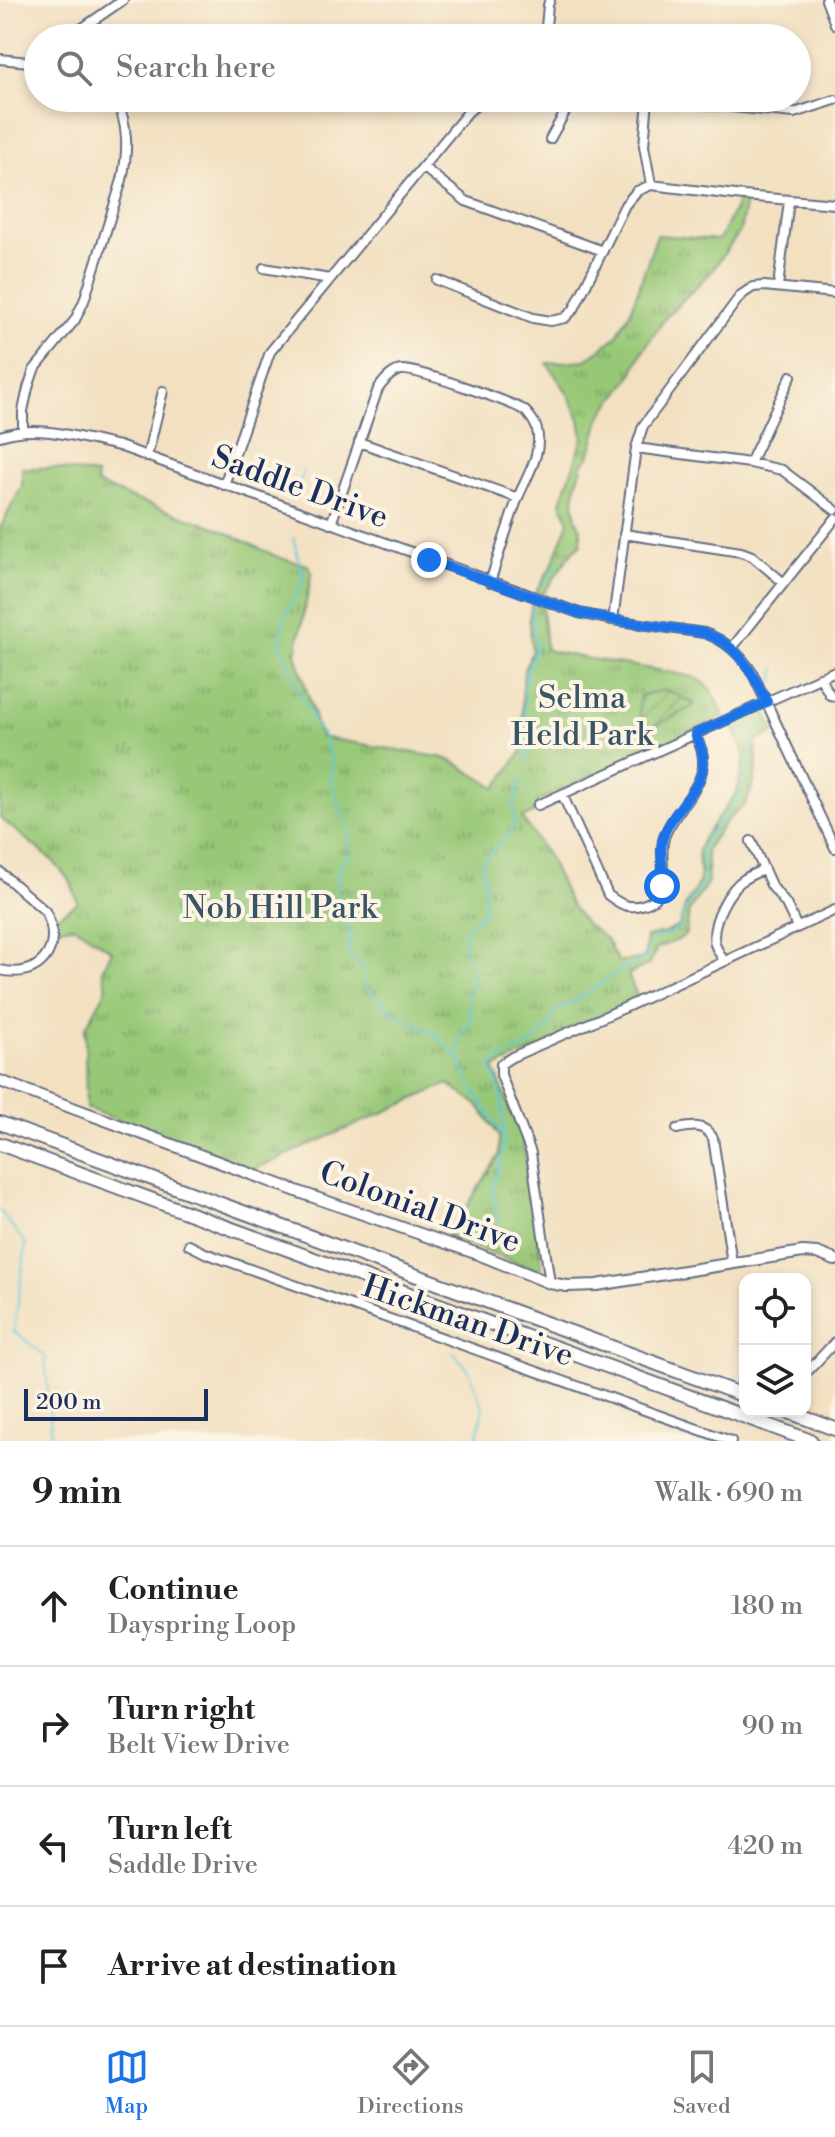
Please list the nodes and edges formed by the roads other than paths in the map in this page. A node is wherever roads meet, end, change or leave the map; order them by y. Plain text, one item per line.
1 (123, 0) edge
2 (550, 0) edge
3 (826, 0) edge
4 (88, 24) edge
5 (547, 24) edge
6 (835, 24) edge
7 (0, 59) edge
8 (24, 62) edge
9 (835, 100) edge
10 (811, 108) edge
11 (122, 112) edge
12 (468, 112) edge
13 (565, 112) edge
14 (647, 112) edge
15 (550, 139) dead end
16 (423, 167) junction
17 (651, 185) junction
18 (789, 201) junction
19 (835, 204) edge
20 (603, 251) junction
21 (264, 268) dead end
22 (330, 279) junction
23 (437, 280) dead end
24 (778, 286) junction
25 (835, 293) edge
26 (791, 376) dead end
27 (163, 391) dead end
28 (23, 430) junction
29 (0, 436) edge
30 (359, 442) junction
31 (636, 448) junction
32 (147, 457) junction
33 (750, 463) junction
34 (224, 485) junction
35 (518, 498) junction
36 (835, 510) edge
37 (835, 519) edge
38 (331, 524) junction
39 (624, 534) junction
40 (490, 582) junction
41 (784, 583) junction
42 (613, 620) junction
43 (732, 648) junction
44 (835, 671) edge
45 (820, 677) junction
46 (835, 696) edge
47 (767, 702) junction
48 (695, 734) junction
49 (562, 794) junction
50 (538, 805) dead end
51 (751, 841) dead end
52 (835, 848) edge
53 (764, 870) junction
54 (0, 872) edge
55 (835, 910) edge
56 (797, 927) junction
57 (724, 961) junction
58 (0, 970) edge
59 (0, 1081) edge
60 (0, 1123) edge
61 (677, 1129) dead end
62 (0, 1144) edge
63 (189, 1245) dead end
64 (835, 1260) edge
65 (732, 1263) junction
66 (550, 1283) junction
67 (835, 1342) edge
68 (811, 1368) edge
69 (739, 1394) edge
70 (802, 1417) edge
71 (835, 1429) edge
72 (731, 1441) edge
73 (811, 1441) edge

1 - 4 street
2 - 5 street
3 - 6 street
7 - 8 street
9 - 10 street
11 - 28 street
12 - 16 street
13 - 15 street
14 - 17 street
16 - 20 street
16 - 22 street
17 - 18 street
17 - 20 street
18 - 19 street
18 - 24 street
20 - 23 street
21 - 22 street
22 - 34 street
24 - 25 street
24 - 31 street
26 - 33 street
27 - 32 street
28 - 29 street, Saddle Drive
28 - 32 street, Saddle Drive
30 - 35 street
30 - 35 street
30 - 38 street
31 - 33 street
31 - 39 street
32 - 34 street, Saddle Drive
33 - 36 street
34 - 38 street, Saddle Drive
35 - 40 street
37 - 41 street
38 - 40 street, Saddle Drive
39 - 41 street
39 - 42 street
40 - 42 street, Saddle Drive
41 - 43 street
42 - 43 street, Saddle Drive
43 - 47 street, Saddle Drive
44 - 45 street
45 - 46 street
45 - 47 street
47 - 48 street
47 - 52 street, Saddle Drive
48 - 49 street
48 - 49 street
49 - 50 street
51 - 53 street
53 - 56 street
53 - 57 street
54 - 58 street
55 - 56 street
56 - 57 street
57 - 66 street
59 - 66 main road, Colonial Drive
60 - 69 highway
61 - 65 street
62 - 73 highway
63 - 72 street, Hickman Drive
64 - 65 main road, Colonial Drive
65 - 66 main road, Colonial Drive
67 - 68 street
70 - 71 highway

